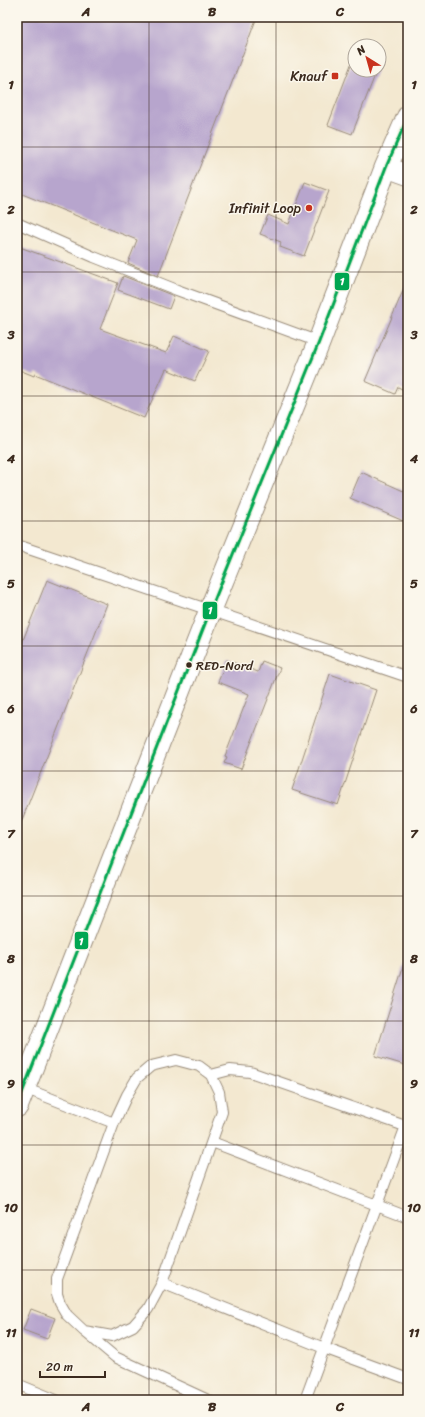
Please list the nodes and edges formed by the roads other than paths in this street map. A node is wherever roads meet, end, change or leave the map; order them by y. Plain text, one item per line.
1 (408, 117) edge
2 (386, 167) junction
3 (408, 175) edge
4 (17, 224) edge
5 (319, 342) junction
6 (17, 545) edge
7 (210, 611) junction
8 (408, 677) edge
9 (211, 1075) junction
10 (20, 1097) edge
11 (114, 1123) junction
12 (407, 1127) edge
13 (212, 1142) junction
14 (377, 1204) junction
15 (408, 1218) edge
16 (162, 1283) junction
17 (84, 1331) junction
18 (324, 1348) junction
19 (408, 1379) edge
20 (17, 1384) edge
21 (56, 1400) edge
22 (208, 1400) edge
23 (304, 1400) edge

1 - 2 main road
2 - 3 street
2 - 5 main road
4 - 5 lane
5 - 7 main road
6 - 7 lane
7 - 8 lane
7 - 10 main road
9 - 11 lane
9 - 12 lane
9 - 13 lane
10 - 11 lane
11 - 17 lane
12 - 14 lane
13 - 14 lane
13 - 16 lane
14 - 15 lane
14 - 18 lane
16 - 17 lane
16 - 18 lane
17 - 22 lane
18 - 19 lane
18 - 23 lane
20 - 21 lane

